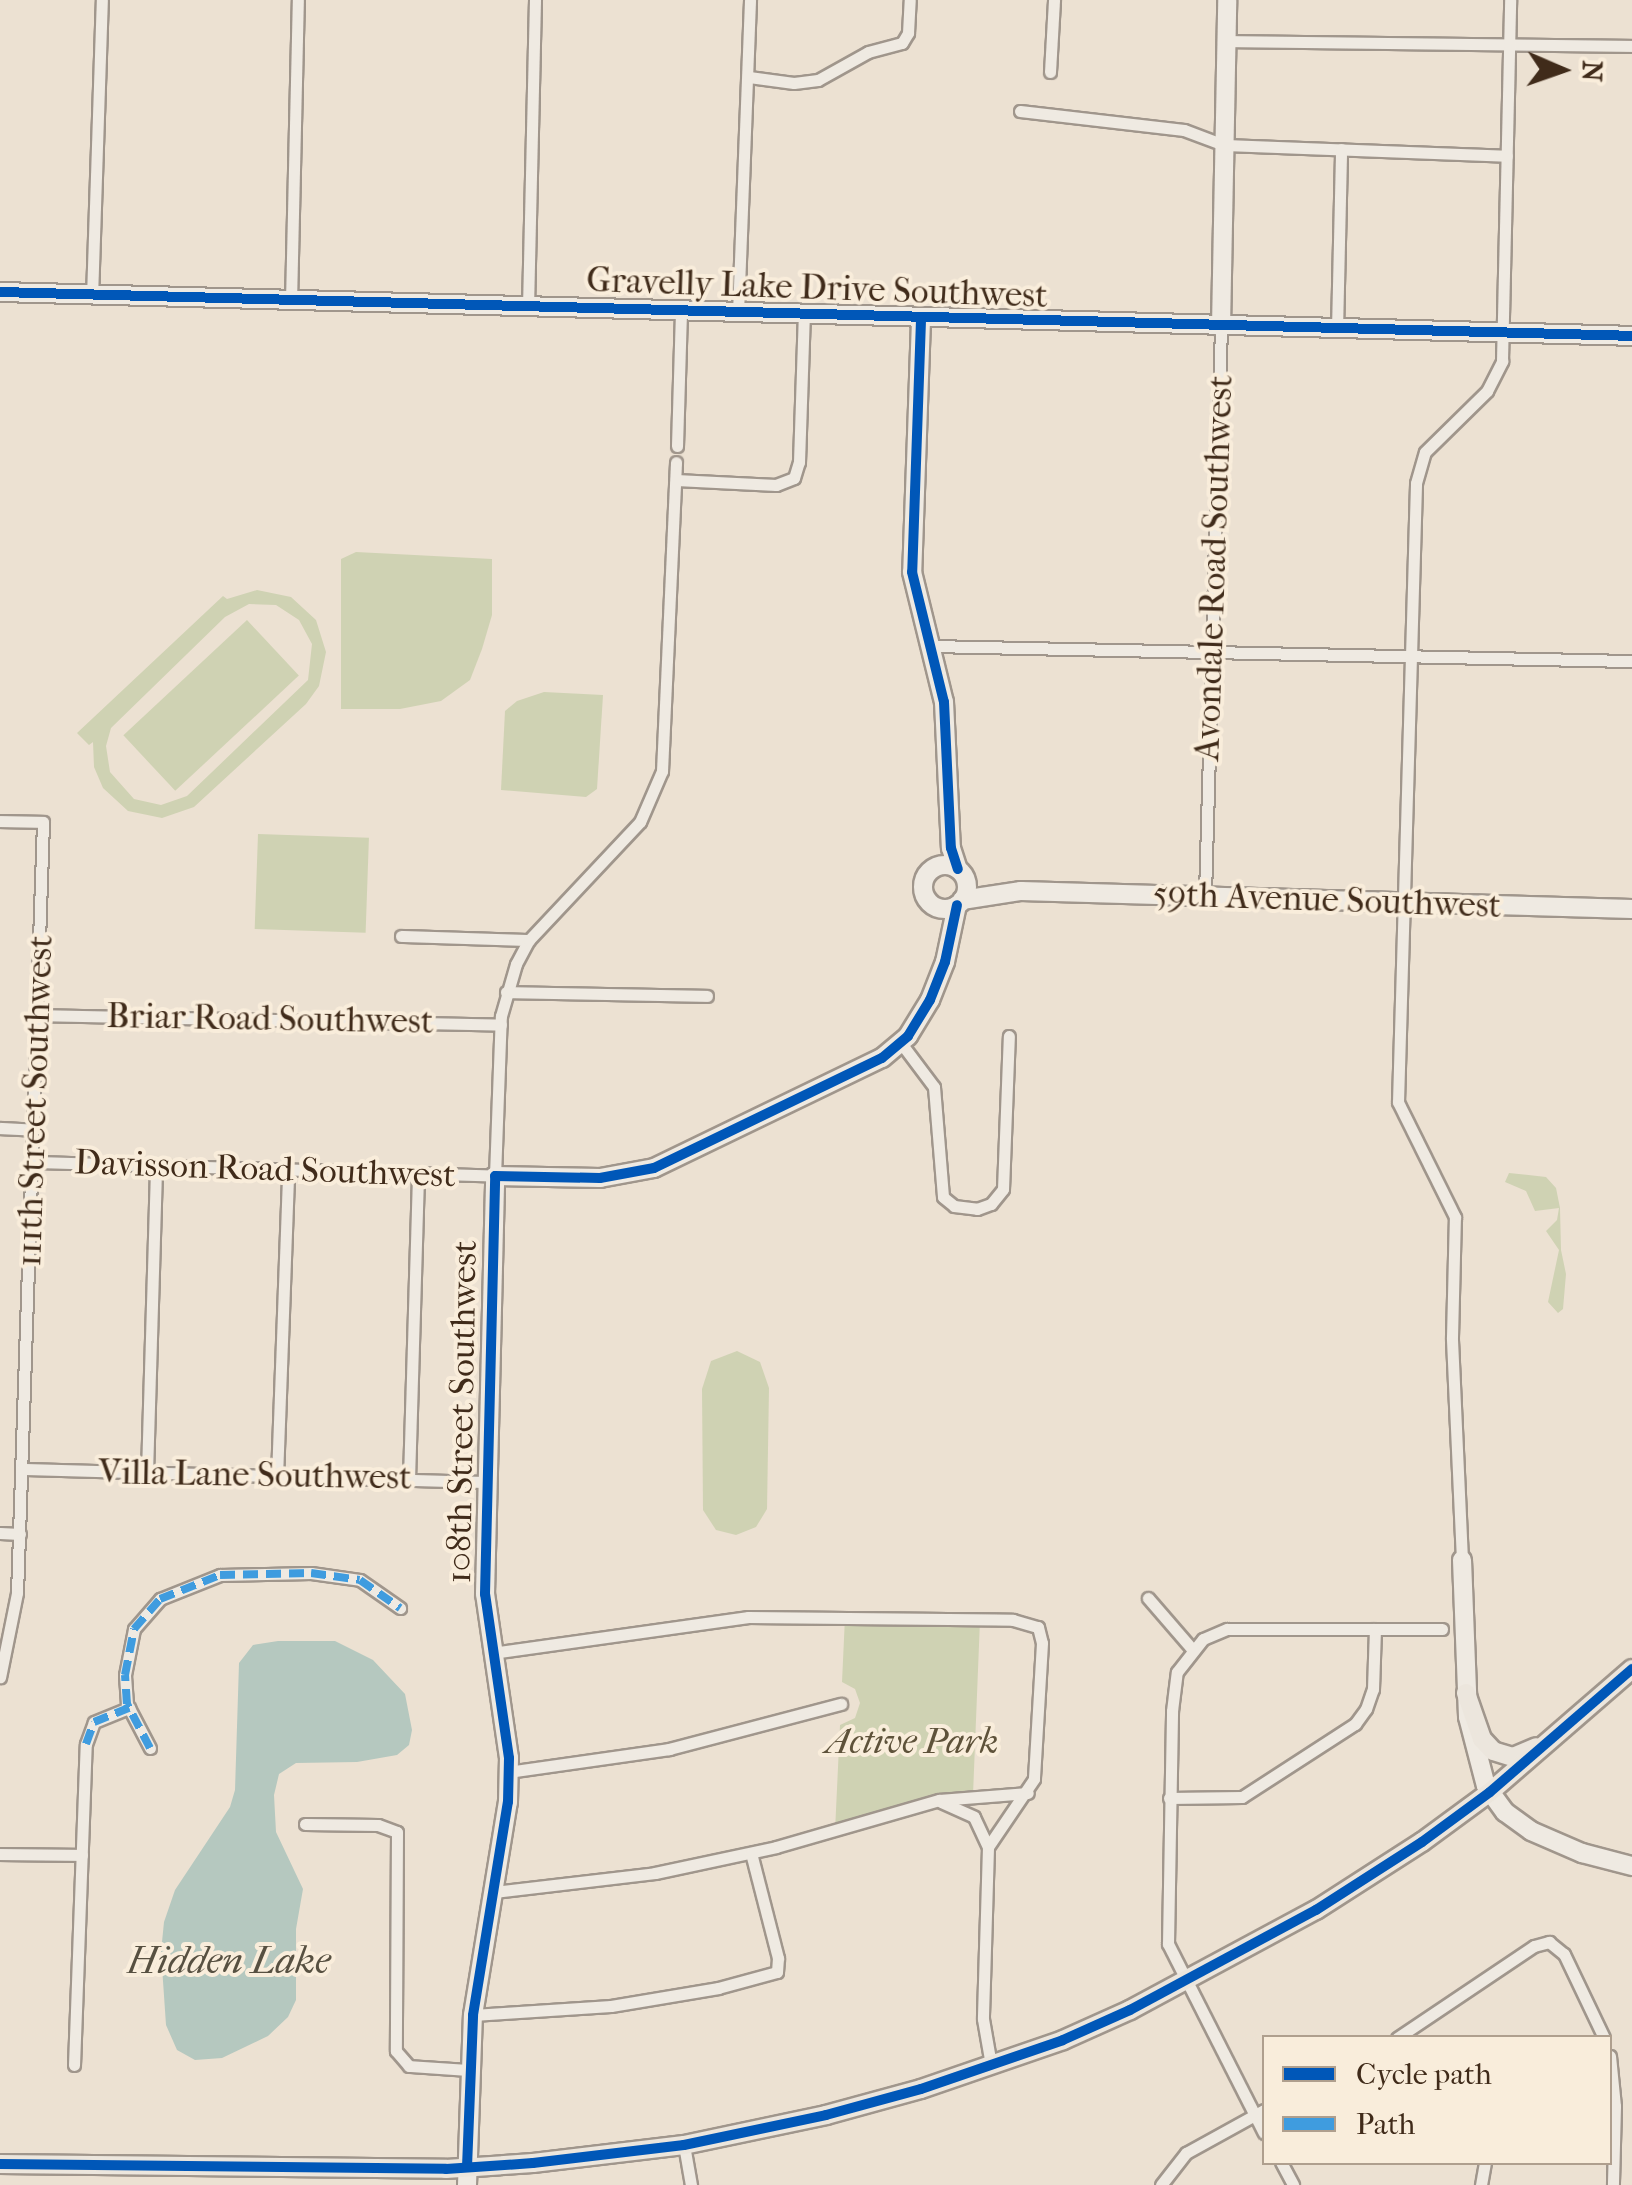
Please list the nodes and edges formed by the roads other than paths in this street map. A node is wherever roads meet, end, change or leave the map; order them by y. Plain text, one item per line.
1 (102, 0) edge
2 (298, 0) edge
3 (535, 0) edge
4 (750, 0) edge
5 (910, 0) edge
6 (1054, 0) edge
7 (1227, 0) edge
8 (1510, 0) edge
9 (1226, 41) junction
10 (1509, 44) junction
11 (1632, 46) edge
12 (1050, 72) dead end
13 (749, 77) junction
14 (1020, 111) dead end
15 (1224, 146) junction
16 (1341, 149) junction
17 (1507, 156) junction
18 (0, 292) edge
19 (92, 296) junction
20 (291, 302) junction
21 (528, 308) junction
22 (681, 312) junction
23 (738, 313) junction
24 (804, 314) junction
25 (921, 320) junction
26 (1221, 326) junction
27 (1337, 330) junction
28 (1504, 333) junction
29 (1632, 336) edge
30 (677, 446) dead end
31 (676, 462) dead end
32 (676, 480) junction
33 (932, 646) junction
34 (1212, 653) junction
35 (1412, 659) junction
36 (1632, 660) edge
37 (948, 790) junction
38 (0, 821) edge
39 (934, 867) junction
40 (961, 873) junction
41 (1021, 890) junction
42 (1205, 895) junction
43 (1404, 902) junction
44 (959, 903) junction
45 (931, 904) junction
46 (1632, 910) edge
47 (401, 936) dead end
48 (529, 940) junction
49 (937, 984) junction
50 (506, 992) junction
51 (707, 996) dead end
52 (39, 1015) junction
53 (500, 1025) junction
54 (1009, 1036) dead end
55 (901, 1044) junction
56 (0, 1128) edge
57 (34, 1130) junction
58 (34, 1162) junction
59 (156, 1165) junction
60 (288, 1170) junction
61 (418, 1174) junction
62 (496, 1176) junction
63 (22, 1469) junction
64 (148, 1473) junction
65 (278, 1477) junction
66 (409, 1479) junction
67 (488, 1482) junction
68 (0, 1533) edge
69 (20, 1534) junction
70 (1462, 1560) joint
71 (1148, 1598) dead end
72 (400, 1608) dead end
73 (1374, 1628) junction
74 (1442, 1629) dead end
75 (1192, 1649) junction
76 (492, 1653) junction
77 (1632, 1669) edge
78 (0, 1676) edge
79 (1466, 1693) junction
80 (841, 1704) dead end
81 (129, 1708) junction
82 (1555, 1739) junction
83 (150, 1748) dead end
84 (508, 1772) junction
85 (1490, 1792) junction
86 (1028, 1793) junction
87 (1169, 1798) junction
88 (924, 1804) junction
89 (304, 1824) dead end
90 (988, 1848) junction
91 (751, 1853) junction
92 (0, 1854) edge
93 (82, 1855) junction
94 (1632, 1866) edge
95 (494, 1892) junction
96 (1184, 1982) junction
97 (473, 2015) junction
98 (1401, 2035) edge
99 (1603, 2035) edge
100 (74, 2065) dead end
101 (991, 2066) junction
102 (470, 2070) junction
103 (1612, 2093) edge
104 (1260, 2113) edge
105 (684, 2145) junction
106 (0, 2164) edge
107 (305, 2176) edge
108 (467, 2176) edge
109 (691, 2185) edge
110 (1162, 2185) edge
111 (1613, 2185) edge

1 - 19 street
2 - 20 street
3 - 21 street
4 - 13 street
5 - 13 street
6 - 12 street
7 - 9 street, Avondale Road Southwest
8 - 10 street
9 - 10 street
9 - 15 street, Avondale Road Southwest
10 - 11 street
10 - 17 street
13 - 23 street
14 - 15 street
15 - 16 street
15 - 26 street, Avondale Road Southwest
16 - 17 street
16 - 27 street
17 - 28 street
18 - 19 street, Gravelly Lake Drive Southwest
19 - 20 street, Gravelly Lake Drive Southwest
20 - 21 street, Gravelly Lake Drive Southwest
21 - 22 street, Gravelly Lake Drive Southwest
22 - 23 street, Gravelly Lake Drive Southwest
22 - 30 street
23 - 24 street, Gravelly Lake Drive Southwest
24 - 25 street, Gravelly Lake Drive Southwest
24 - 32 street
25 - 26 street, Gravelly Lake Drive Southwest
25 - 33 street
26 - 27 street, Gravelly Lake Drive Southwest
26 - 34 street, Avondale Road Southwest
27 - 28 street, Gravelly Lake Drive Southwest
28 - 29 street, Gravelly Lake Drive Southwest
28 - 35 street
31 - 32 street
32 - 48 street
33 - 34 street
33 - 37 street
34 - 35 street
34 - 42 street, Avondale Road Southwest
35 - 36 street
35 - 43 street
37 - 39 street
37 - 40 street
38 - 52 street, 111th Street Southwest
39 - 40 street
39 - 45 street
40 - 41 street, 59th Avenue Southwest
40 - 44 street
41 - 42 street, 59th Avenue Southwest
41 - 44 street, 59th Avenue Southwest
42 - 43 street, 59th Avenue Southwest
43 - 46 street, 59th Avenue Southwest
43 - 70 street
44 - 45 street
44 - 49 street
45 - 49 street
47 - 48 street
48 - 50 street
49 - 55 street
50 - 51 street
50 - 53 street
52 - 53 street, Briar Road Southwest
52 - 57 street, 111th Street Southwest
53 - 62 street
54 - 55 street
55 - 62 street
56 - 57 street
57 - 58 street, 111th Street Southwest
58 - 59 street, Davisson Road Southwest
58 - 63 street, 111th Street Southwest
59 - 60 street, Davisson Road Southwest
59 - 64 street
60 - 61 street, Davisson Road Southwest
60 - 65 street
61 - 62 street, Davisson Road Southwest
61 - 66 street
62 - 67 street, 108th Street Southwest
63 - 64 street, Villa Lane Southwest
63 - 69 street, 111th Street Southwest
64 - 65 street, Villa Lane Southwest
65 - 66 street, Villa Lane Southwest
66 - 67 street, Villa Lane Southwest
67 - 76 street, 108th Street Southwest
68 - 69 street
69 - 78 street, 111th Street Southwest
70 - 79 street
71 - 75 street
72 - 81 street
73 - 74 street
73 - 75 street
73 - 87 street
75 - 87 street
76 - 84 street, 108th Street Southwest
76 - 86 street
77 - 82 main road
79 - 82 main road
79 - 85 street
80 - 84 street
81 - 83 street
81 - 93 street
82 - 85 main road
84 - 95 street, 108th Street Southwest
85 - 94 street
85 - 96 main road
86 - 88 street
86 - 90 street
87 - 96 street
88 - 90 street
88 - 91 street
89 - 102 street
90 - 101 street
91 - 95 street
91 - 97 street
92 - 93 street
93 - 100 street
95 - 97 street, 108th Street Southwest
96 - 101 main road
96 - 104 street
97 - 102 street, 108th Street Southwest
98 - 99 street
101 - 105 main road
102 - 108 street, 108th Street Southwest
103 - 111 street
104 - 110 street
105 - 108 main road
105 - 109 street
106 - 107 main road
107 - 108 main road

